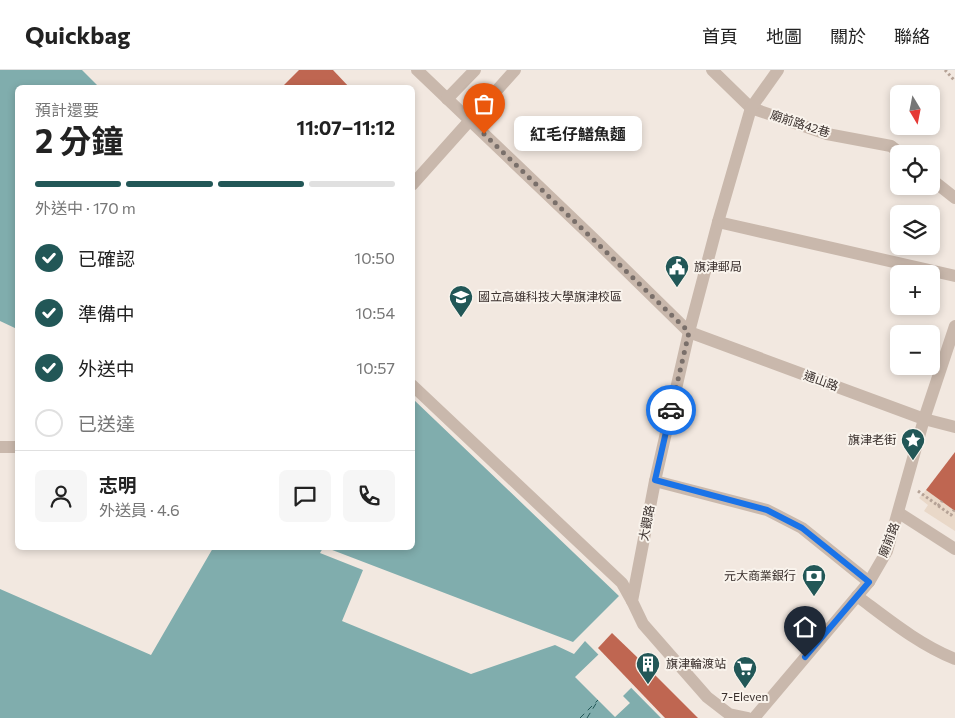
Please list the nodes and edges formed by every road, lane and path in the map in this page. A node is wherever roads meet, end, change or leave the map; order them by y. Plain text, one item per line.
1 (418, 70) edge
2 (475, 70) edge
3 (515, 70) edge
4 (712, 70) edge
5 (778, 70) edge
6 (945, 70) edge
7 (955, 81) edge
8 (447, 99) junction
9 (751, 108) junction
10 (470, 121) junction
11 (890, 146) edge
12 (415, 182) edge
13 (940, 186) edge
14 (955, 198) edge
15 (718, 222) junction
16 (955, 276) edge
17 (955, 326) edge
18 (689, 332) junction
19 (415, 388) edge
20 (924, 418) junction
21 (955, 427) edge
22 (0, 447) edge
23 (15, 447) edge
24 (655, 480) junction
25 (907, 483) junction
26 (942, 501) dead end
27 (938, 506) junction
28 (954, 510) edge
29 (899, 513) junction
30 (955, 549) edge
31 (869, 582) junction
32 (857, 596) junction
33 (632, 601) junction
34 (955, 659) edge
35 (748, 718) edge
36 (754, 718) edge

1 - 8 street
2 - 8 street
3 - 10 street
4 - 9 street, 廟前路42巷
5 - 9 street, 大觀路
6 - 7 path
8 - 10 street
9 - 11 street, 廟前路42巷
9 - 15 street, 大觀路
10 - 12 street
10 - 18 street
13 - 14 street
15 - 16 street
15 - 18 street, 大觀路
17 - 20 street, 廟前路
18 - 20 street, 通山路
18 - 24 street, 大觀路
19 - 33 street
20 - 21 street, 通山路
20 - 25 street, 廟前路
22 - 23 street
24 - 31 street
24 - 33 street, 大觀路
25 - 27 path
25 - 29 street, 廟前路
26 - 27 path
27 - 28 path
29 - 30 street
29 - 31 street, 廟前路
31 - 32 street, 廟前路
32 - 34 street
32 - 36 street, 廟前路
33 - 35 street

